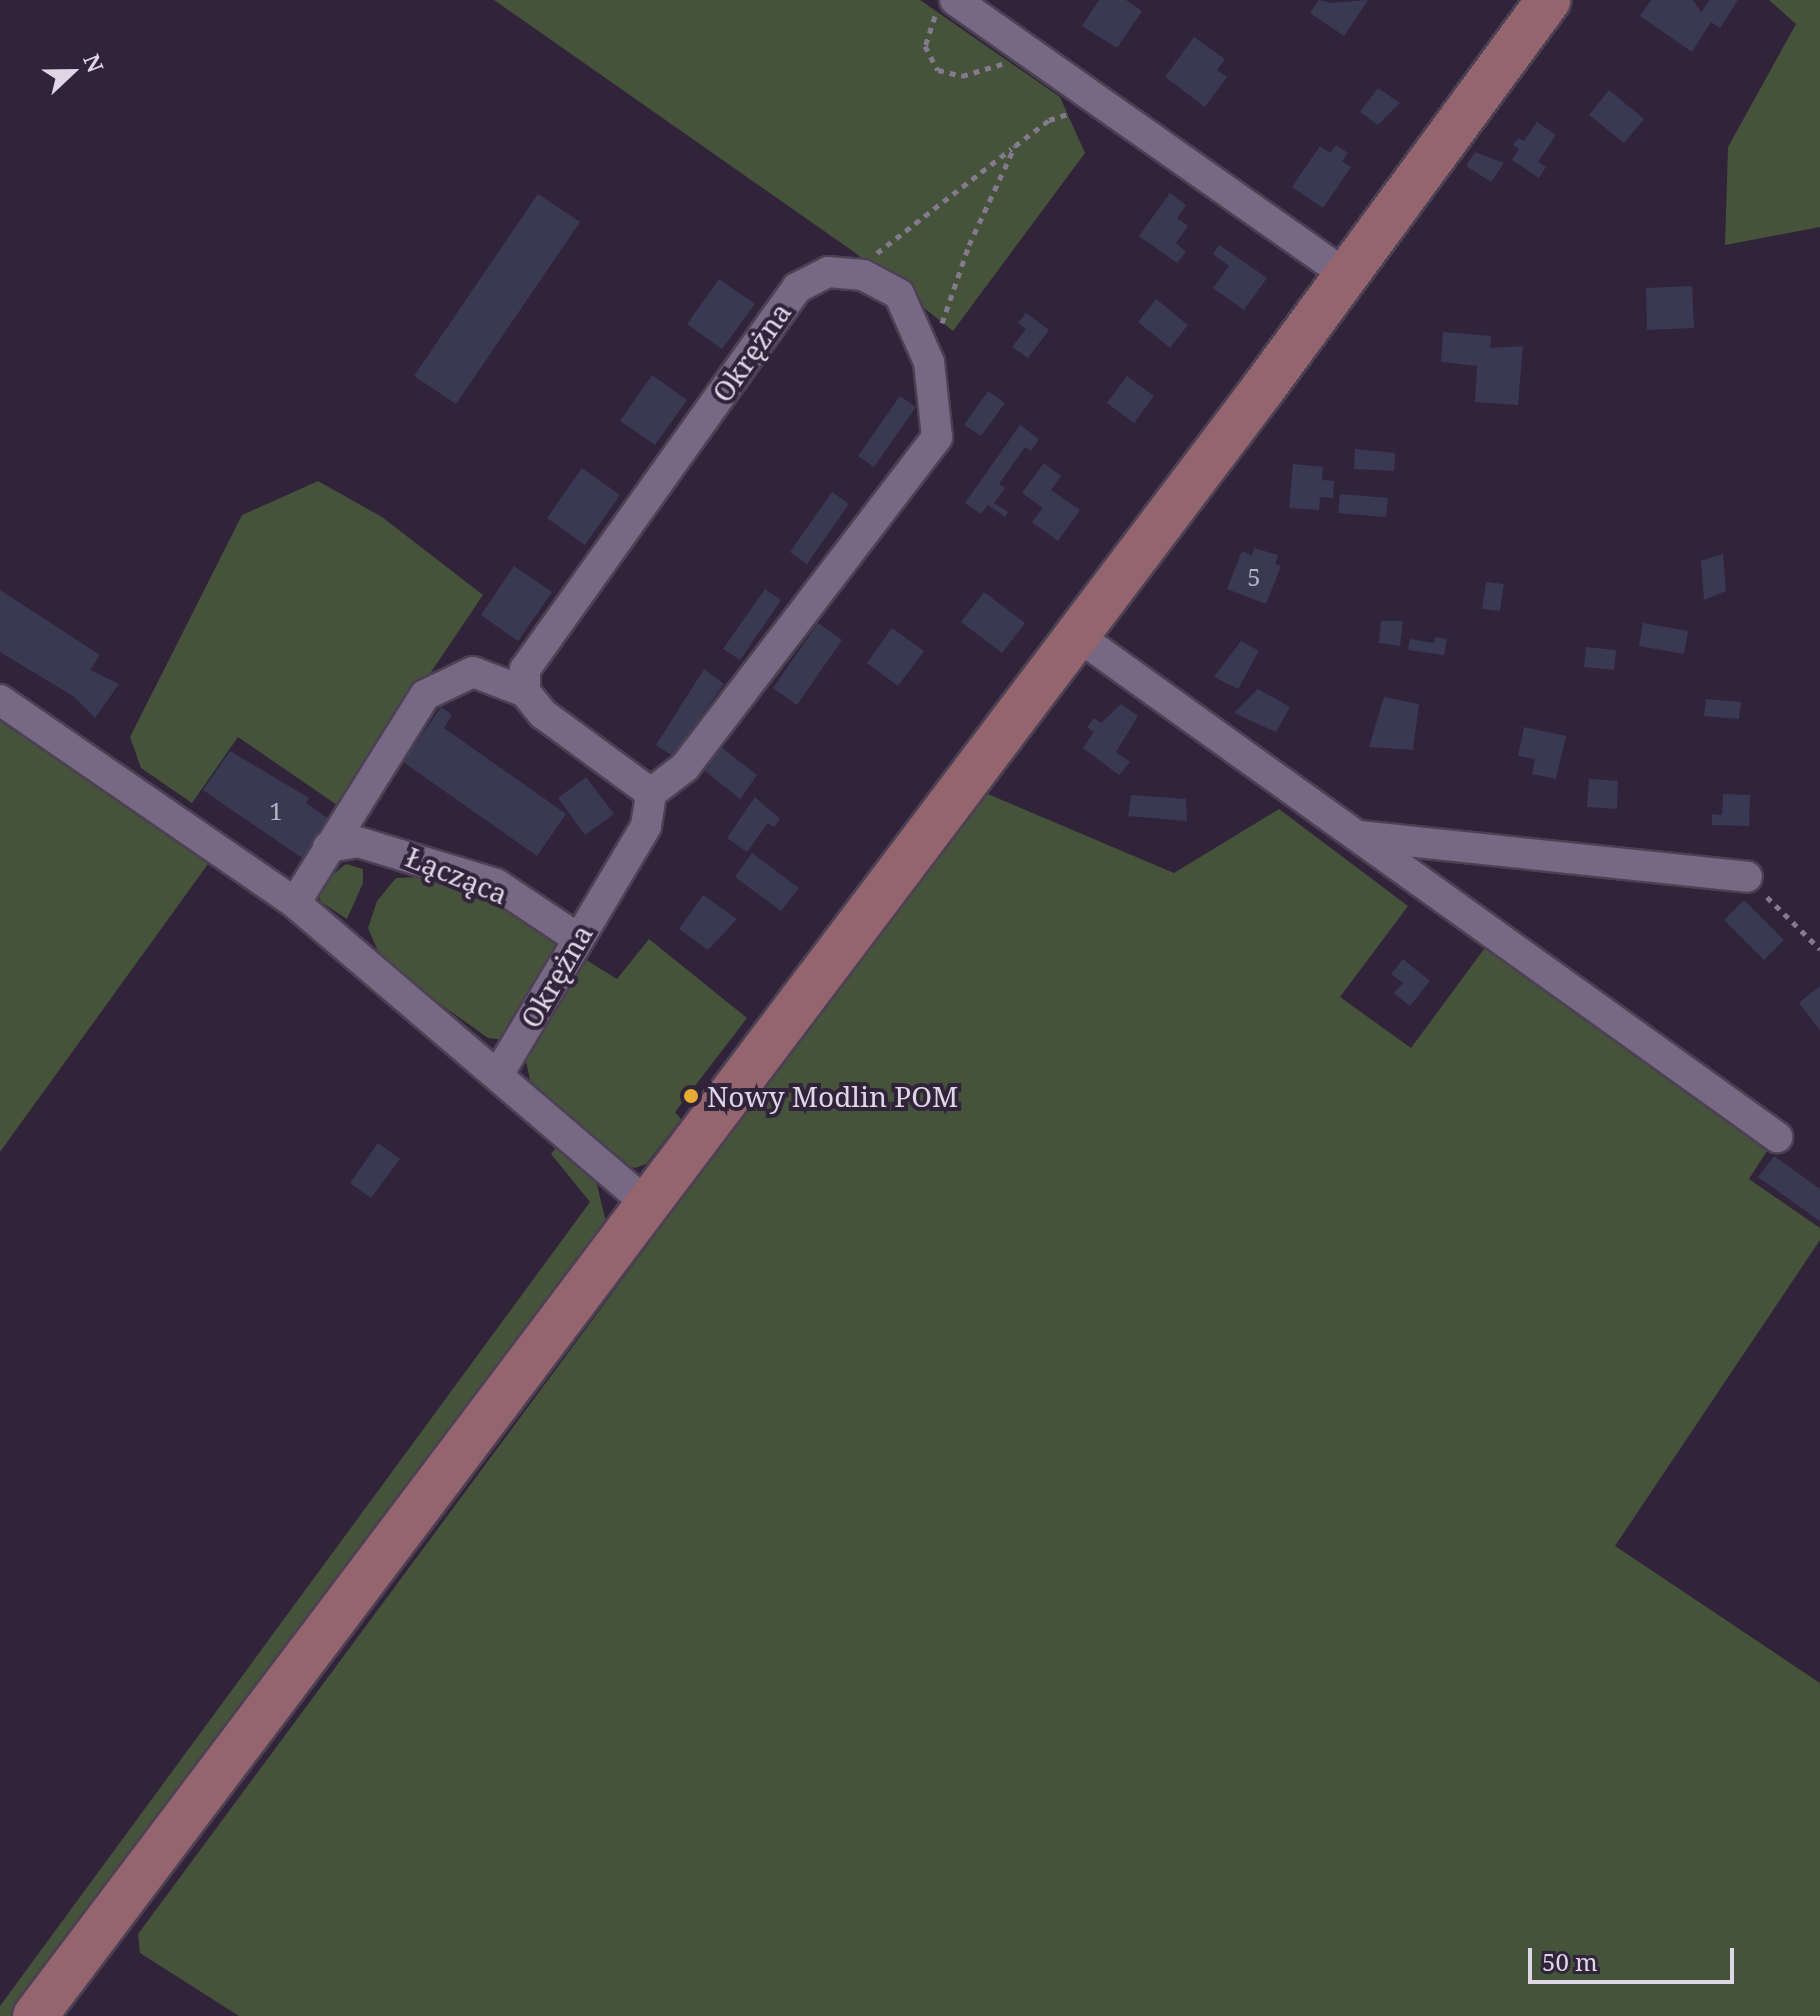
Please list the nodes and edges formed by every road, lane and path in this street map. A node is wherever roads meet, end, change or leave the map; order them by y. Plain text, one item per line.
1 (1549, 0) edge
2 (948, 5) edge
3 (1023, 47) junction
4 (1104, 104) junction
5 (1015, 146) junction
6 (847, 274) junction
7 (1347, 275) junction
8 (929, 362) junction
9 (1075, 634) junction
10 (525, 692) junction
11 (0, 700) edge
12 (651, 793) junction
13 (1356, 835) junction
14 (328, 847) junction
15 (1747, 877) joint
16 (295, 903) junction
17 (577, 938) junction
18 (1820, 949) edge
19 (499, 1073) junction
20 (1777, 1137) dead end
21 (645, 1202) junction
22 (35, 2016) edge

1 - 7 street
2 - 3 street
2 - 3 path
3 - 4 street
4 - 5 path
4 - 7 street
5 - 6 path
5 - 8 path
6 - 8 street
6 - 10 street, Okrężna
7 - 9 street
8 - 12 street
9 - 13 street
9 - 21 street
10 - 12 street
10 - 14 street
11 - 16 street
12 - 17 street, Okrężna
13 - 15 street
13 - 20 street
14 - 16 street
14 - 17 street, Łącząca
15 - 18 path
16 - 19 street
17 - 19 street, Okrężna
19 - 21 street
21 - 22 street

